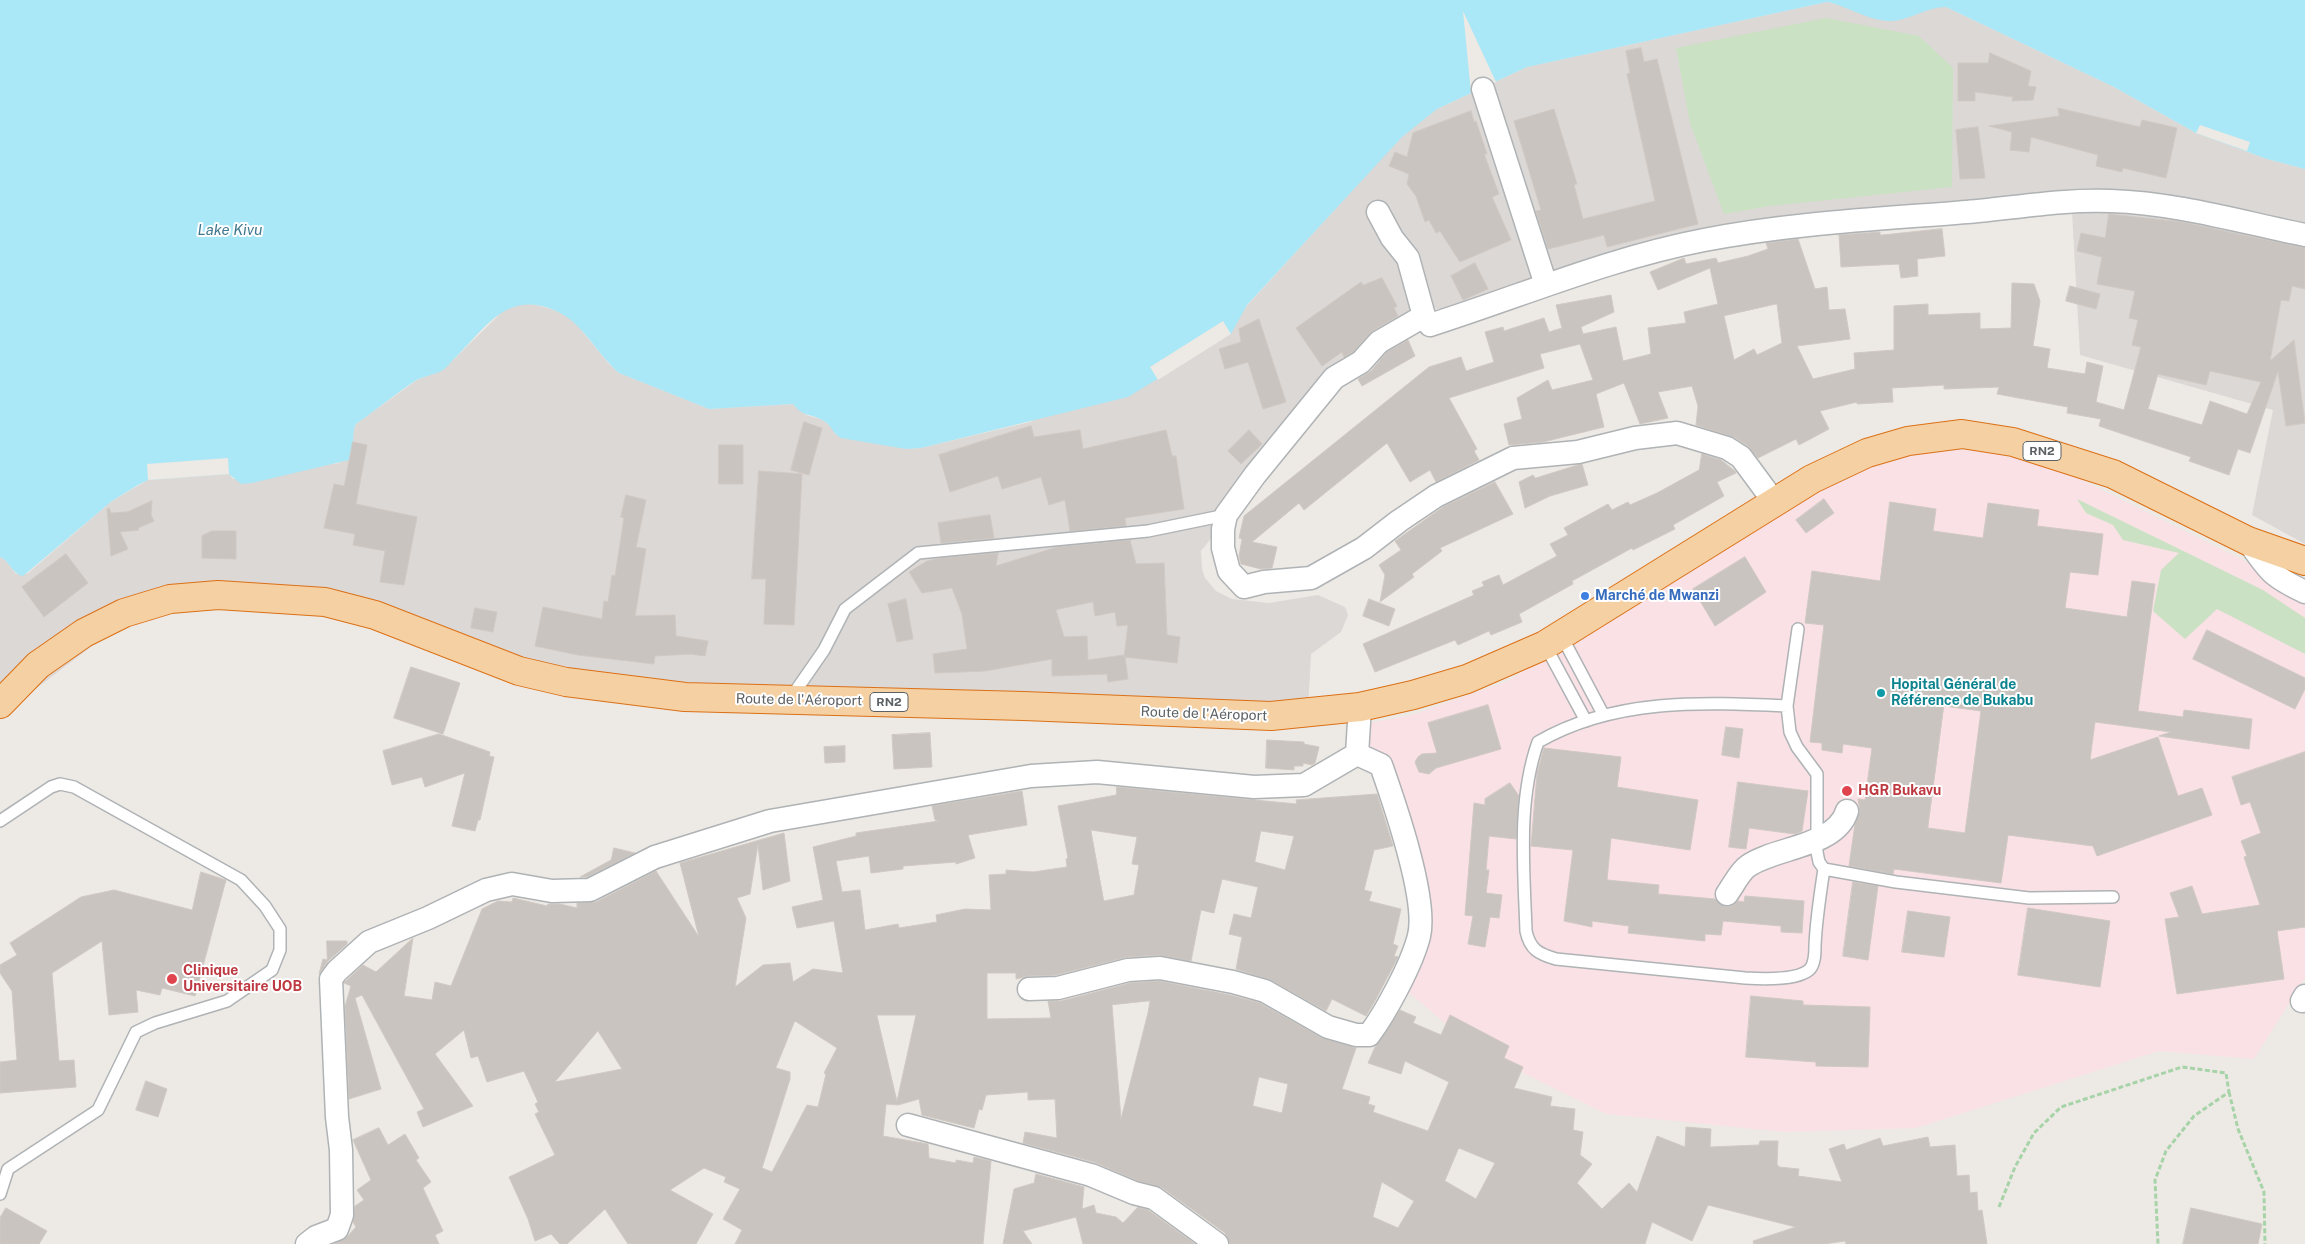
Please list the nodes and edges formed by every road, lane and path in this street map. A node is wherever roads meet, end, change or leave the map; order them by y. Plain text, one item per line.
1 (1483, 89) dead end
2 (1378, 212) dead end
3 (2305, 235) edge
4 (1546, 286) junction
5 (1424, 316) junction
6 (1775, 503) junction
7 (1226, 515) junction
8 (2248, 541) junction
9 (2305, 561) edge
10 (2305, 592) edge
11 (1798, 629) dead end
12 (1553, 640) junction
13 (789, 699) junction
14 (0, 704) edge
15 (1787, 706) junction
16 (1360, 707) junction
17 (1603, 714) junction
18 (1586, 721) junction
19 (1357, 754) junction
20 (1848, 811) dead end
21 (0, 820) edge
22 (1816, 841) junction
23 (1824, 869) junction
24 (1727, 894) dead end
25 (2113, 897) dead end
26 (1029, 989) dead end
27 (2229, 1092) junction
28 (908, 1125) dead end
29 (0, 1194) edge
30 (1999, 1207) dead end
31 (307, 1244) edge
32 (1217, 1244) edge
33 (2158, 1244) edge
34 (2265, 1244) edge

1 - 4 street
2 - 5 street
3 - 4 street
4 - 5 street
5 - 7 street
6 - 7 street
6 - 8 highway, RN2
6 - 12 highway, Route de l'Aéroport / RN2
7 - 13 lane
8 - 9 highway, RN2
8 - 10 street
11 - 15 lane
12 - 16 highway, Route de l'Aéroport / RN2
12 - 17 lane
12 - 18 lane
13 - 14 highway, Route de l'Aéroport / RN2
13 - 16 highway, Route de l'Aéroport / RN2
15 - 17 lane
15 - 22 lane
16 - 19 street
17 - 18 lane
18 - 23 lane
19 - 26 street
19 - 31 street
20 - 22 street
21 - 29 lane
22 - 23 lane
22 - 24 street
23 - 25 lane
27 - 30 path
27 - 33 path
27 - 34 path
28 - 32 street

